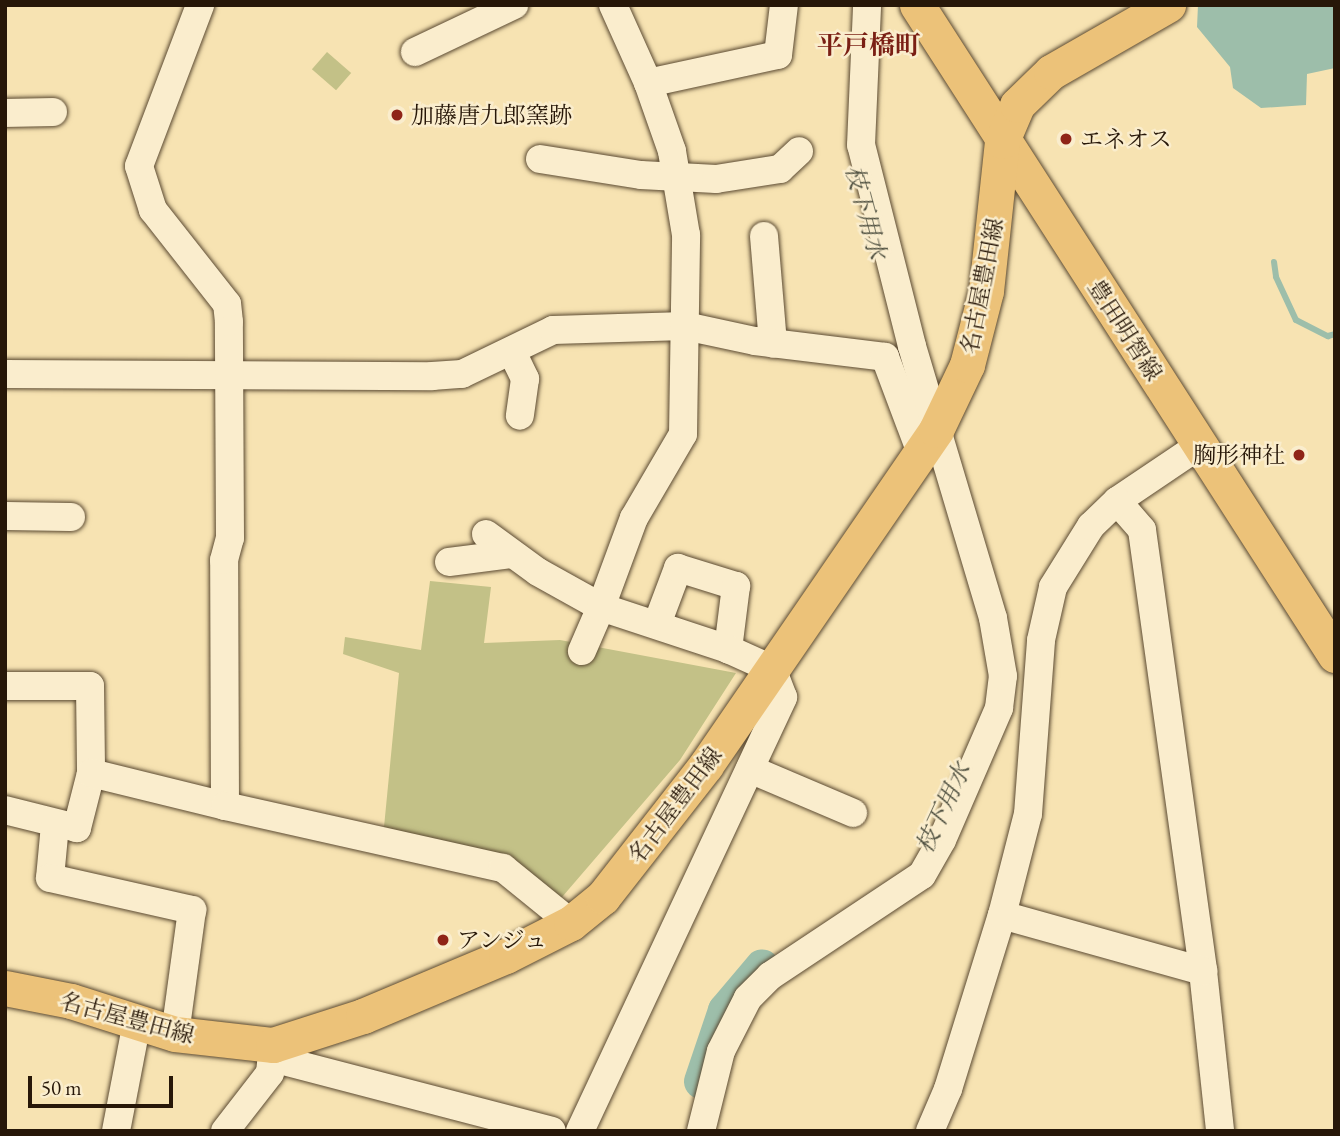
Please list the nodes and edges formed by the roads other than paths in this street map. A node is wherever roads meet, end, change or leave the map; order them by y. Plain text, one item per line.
1 (200, 5) edge
2 (514, 5) edge
3 (613, 5) edge
4 (784, 5) edge
5 (867, 5) edge
6 (917, 5) edge
7 (1168, 5) edge
8 (415, 52) dead end
9 (648, 83) junction
10 (53, 112) dead end
11 (5, 113) edge
12 (1002, 141) junction
13 (799, 151) dead end
14 (540, 159) dead end
15 (677, 178) junction
16 (764, 236) dead end
17 (685, 326) junction
18 (773, 344) junction
19 (512, 352) junction
20 (5, 374) edge
21 (229, 376) junction
22 (520, 416) dead end
23 (928, 442) junction
24 (1200, 445) junction
25 (1117, 501) junction
26 (5, 516) edge
27 (71, 517) dead end
28 (486, 534) dead end
29 (512, 554) junction
30 (449, 562) dead end
31 (601, 607) junction
32 (657, 624) junction
33 (728, 649) junction
34 (582, 651) dead end
35 (1335, 654) edge
36 (772, 669) junction
37 (5, 687) edge
38 (750, 769) junction
39 (91, 774) junction
40 (225, 806) junction
41 (5, 810) edge
42 (853, 813) dead end
43 (55, 825) junction
44 (1002, 915) junction
45 (572, 923) junction
46 (1203, 971) junction
47 (5, 988) edge
48 (136, 1023) junction
49 (175, 1034) junction
50 (272, 1051) junction
51 (117, 1131) edge
52 (225, 1131) edge
53 (552, 1131) edge
54 (580, 1131) edge
55 (701, 1131) edge
56 (930, 1131) edge
57 (1220, 1131) edge

1 - 21 street
2 - 8 street
3 - 9 street
4 - 9 street
5 - 23 street
6 - 12 main road, 豊田明智線
7 - 12 main road, 名古屋豊田線
9 - 15 street
10 - 11 street
12 - 23 main road, 名古屋豊田線
12 - 24 main road, 豊田明智線
13 - 15 street
14 - 15 street
15 - 17 street
16 - 18 street
17 - 18 street
17 - 19 street
17 - 31 street
18 - 23 street
19 - 21 street
19 - 22 street
20 - 21 street
21 - 40 street
23 - 36 main road, 名古屋豊田線
23 - 55 street
24 - 25 street
24 - 35 main road, 豊田明智線
25 - 44 street
25 - 46 street
26 - 27 street
28 - 29 street
29 - 30 street
29 - 31 street
31 - 32 street
31 - 34 street
32 - 33 street
32 - 33 street
33 - 36 street
36 - 38 street
36 - 45 main road, 名古屋豊田線
37 - 39 street
38 - 42 street
38 - 54 street
39 - 40 street
39 - 43 street
40 - 45 street
41 - 43 street
43 - 49 street
44 - 46 street
44 - 56 street
45 - 50 main road, 名古屋豊田線
46 - 57 street
47 - 48 main road, 名古屋豊田線
48 - 49 main road, 名古屋豊田線
48 - 51 street
49 - 50 main road, 名古屋豊田線
50 - 52 street
50 - 53 street

